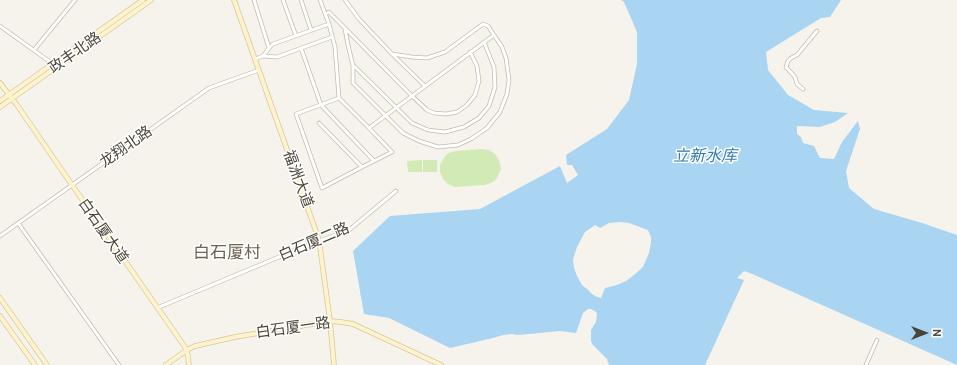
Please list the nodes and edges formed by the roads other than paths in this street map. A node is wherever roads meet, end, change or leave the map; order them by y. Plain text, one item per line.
1 (75, 0) edge
2 (143, 0) edge
3 (151, 0) edge
4 (234, 0) edge
5 (254, 0) edge
6 (284, 0) edge
7 (301, 0) edge
8 (320, 0) edge
9 (345, 0) edge
10 (325, 14) junction
11 (328, 24) junction
12 (0, 26) edge
13 (346, 29) junction
14 (311, 30) junction
15 (817, 30) dead end
16 (494, 35) junction
17 (296, 36) junction
18 (332, 37) junction
19 (484, 42) junction
20 (269, 48) junction
21 (301, 48) junction
22 (34, 50) junction
23 (470, 52) junction
24 (392, 54) junction
25 (263, 56) junction
26 (255, 59) junction
27 (53, 64) junction
28 (353, 66) junction
29 (259, 70) junction
30 (0, 83) edge
31 (425, 86) junction
32 (803, 89) dead end
33 (412, 96) junction
34 (10, 97) junction
35 (339, 98) junction
36 (0, 101) edge
37 (320, 104) junction
38 (0, 107) edge
39 (396, 108) junction
40 (385, 116) junction
41 (319, 123) dead end
42 (368, 128) junction
43 (374, 161) junction
44 (362, 166) junction
45 (72, 185) junction
46 (396, 191) dead end
47 (18, 223) junction
48 (0, 236) edge
49 (320, 240) junction
50 (0, 298) edge
51 (157, 308) junction
52 (0, 316) edge
53 (330, 321) junction
54 (876, 340) dead end
55 (187, 350) junction
56 (36, 365) edge
57 (47, 365) edge
58 (119, 365) edge
59 (166, 365) edge
60 (189, 365) edge
61 (334, 365) edge
62 (441, 365) edge
63 (866, 365) edge

1 - 22 street
2 - 27 main road, 政丰北路
3 - 34 main road, 政丰北路
4 - 26 main road, 福洲大道
5 - 20 street
6 - 17 street
7 - 14 street
8 - 10 street
9 - 24 street
10 - 11 street
10 - 13 street
11 - 14 street
11 - 18 street
12 - 22 street
13 - 28 street
13 - 33 street
14 - 17 street
15 - 32 street
16 - 19 street
16 - 24 street
16 - 40 street
17 - 20 street
18 - 21 street
18 - 35 street
19 - 23 street
19 - 39 street
20 - 25 street
21 - 25 street
21 - 37 street
22 - 27 street
23 - 31 street
23 - 33 street
24 - 31 street
25 - 26 street
26 - 29 main road, 福洲大道
27 - 34 main road, 政丰北路
28 - 39 street
28 - 40 street
29 - 45 street, 龙翔北路
29 - 49 main road, 福洲大道
30 - 34 main road, 白石厦大道
31 - 33 street
33 - 39 street
34 - 36 main road, 政丰北路
34 - 38 main road, 政丰北路
34 - 45 main road, 白石厦大道
35 - 37 street
35 - 42 street
37 - 43 street
37 - 44 street
39 - 40 street
40 - 42 street
41 - 44 street
42 - 43 street
43 - 44 street
45 - 47 street, 龙翔北路
45 - 51 main road, 白石厦大道
46 - 49 street, 白石厦二路
47 - 48 street, 龙翔北路
47 - 58 street
49 - 51 street, 白石厦二路
49 - 53 main road, 福洲大道
50 - 57 main road
51 - 55 main road, 白石厦大道
52 - 56 main road
53 - 55 main road, 白石厦一路
53 - 61 main road, 福洲大道
53 - 62 main road, 白石厦一路
54 - 63 street
55 - 59 main road, 白石厦一路
55 - 60 main road, 白石厦大道

